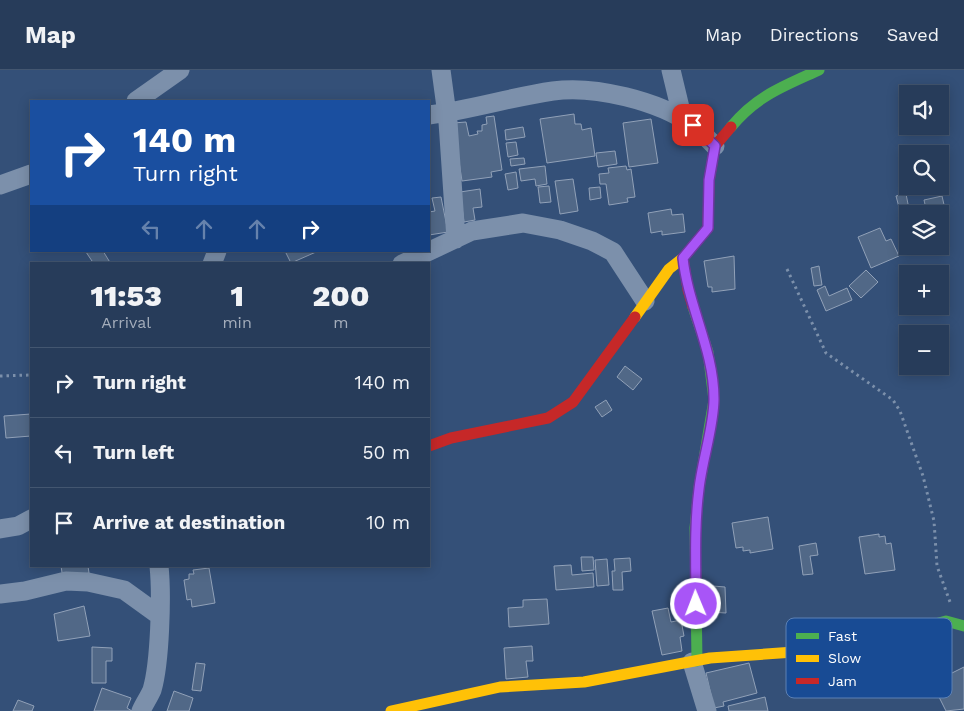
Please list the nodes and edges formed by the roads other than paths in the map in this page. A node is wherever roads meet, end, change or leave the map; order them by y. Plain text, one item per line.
1 (180, 70) edge
2 (442, 70) edge
3 (671, 70) edge
4 (819, 70) edge
5 (137, 100) edge
6 (447, 113) junction
7 (430, 115) edge
8 (683, 120) junction
9 (715, 146) junction
10 (30, 174) edge
11 (0, 185) edge
12 (456, 239) junction
13 (430, 251) edge
14 (428, 252) edge
15 (683, 258) junction
16 (406, 262) edge
17 (646, 301) junction
18 (430, 446) edge
19 (30, 520) edge
20 (0, 529) edge
21 (159, 567) edge
22 (0, 594) edge
23 (160, 616) junction
24 (786, 652) edge
25 (695, 661) junction
26 (141, 711) edge
27 (391, 711) edge
28 (707, 711) edge

1 - 5 street
2 - 6 street
3 - 8 street
4 - 9 street
6 - 7 street
6 - 8 street
6 - 12 street
8 - 9 street
9 - 15 street
10 - 11 street
12 - 13 street
12 - 17 street
14 - 16 street
15 - 17 street
15 - 25 street
17 - 18 street
19 - 20 street
21 - 23 street
22 - 23 street
23 - 26 street
24 - 25 street
25 - 27 street
25 - 28 street

